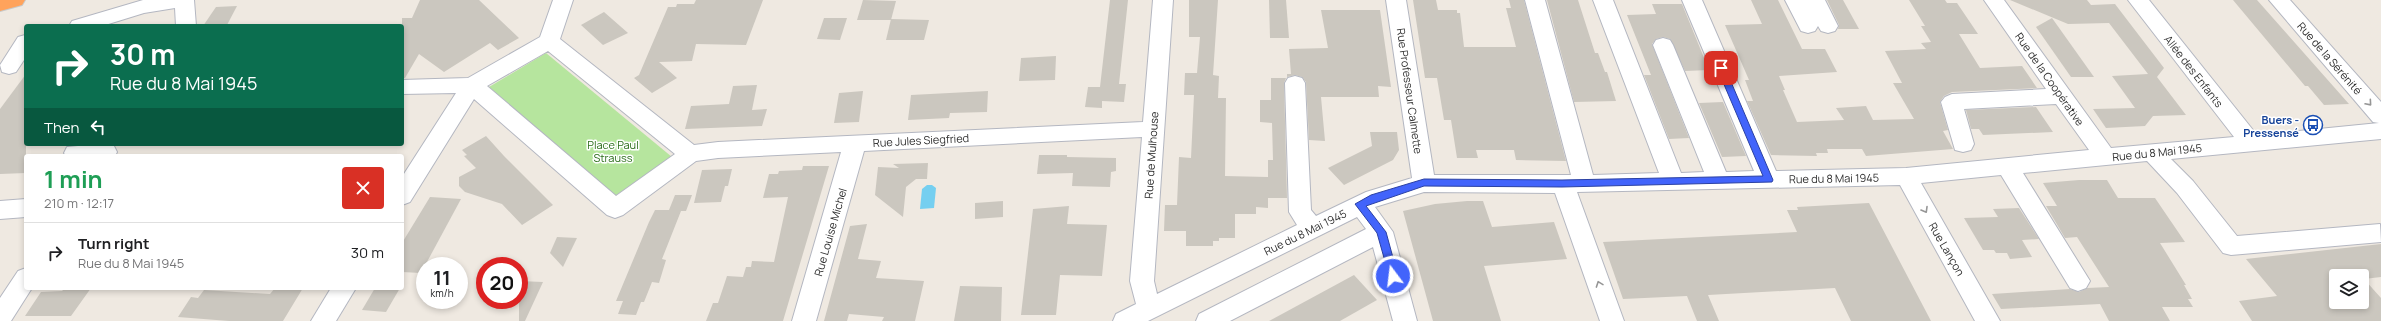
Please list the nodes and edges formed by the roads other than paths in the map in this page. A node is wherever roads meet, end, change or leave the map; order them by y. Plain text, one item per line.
1 (15, 0) edge
2 (183, 0) edge
3 (563, 0) edge
4 (1162, 0) edge
5 (1396, 0) edge
6 (1535, 0) edge
7 (1603, 0) edge
8 (1692, 0) edge
9 (1795, 0) edge
10 (1815, 0) edge
11 (1994, 0) edge
12 (2138, 0) edge
13 (2279, 0) edge
14 (0, 4) edge
15 (86, 24) edge
16 (186, 24) edge
17 (1808, 26) dead end
18 (1828, 26) dead end
19 (549, 41) junction
20 (24, 42) edge
21 (24, 44) edge
22 (1663, 46) dead end
23 (0, 50) edge
24 (24, 64) edge
25 (1294, 83) dead end
26 (472, 85) junction
27 (404, 87) edge
28 (2061, 96) junction
29 (2381, 116) edge
30 (1153, 129) junction
31 (2381, 131) edge
32 (855, 143) junction
33 (2251, 143) junction
34 (1964, 144) dead end
35 (76, 151) edge
36 (107, 151) edge
37 (2151, 152) junction
38 (690, 154) junction
39 (2105, 157) junction
40 (2007, 167) junction
41 (1906, 176) junction
42 (1769, 180) junction
43 (1719, 181) junction
44 (1674, 182) junction
45 (1424, 183) junction
46 (1573, 184) junction
47 (404, 193) edge
48 (1360, 204) junction
49 (24, 208) edge
50 (0, 210) edge
51 (1312, 228) junction
52 (1381, 232) junction
53 (2380, 233) edge
54 (24, 281) edge
55 (2078, 281) dead end
56 (343, 290) edge
57 (1149, 309) junction
58 (0, 318) edge
59 (323, 321) edge
60 (804, 321) edge
61 (1125, 321) edge
62 (1208, 321) edge
63 (1405, 321) edge
64 (1612, 321) edge
65 (1988, 321) edge

1 - 14 highway
2 - 15 street
2 - 16 street
3 - 19 street
4 - 30 street, Rue de Mulhouse
5 - 45 street, Rue Professeur Calmette
6 - 46 street
7 - 44 street
8 - 42 street
9 - 17 street
10 - 18 street
11 - 28 street, Rue de la Coopérative
12 - 33 street, Allée des Enfants
13 -> 29 street, Rue de la Sérénité
19 - 26 street
19 - 38 street
20 - 23 street
21 - 24 street
22 - 43 street
25 - 51 street
26 - 27 street
26 - 38 street
26 - 47 street
28 - 34 street
28 - 39 street, Rue de la Coopérative
30 - 32 street, Rue Jules Siegfried
30 - 57 street, Rue de Mulhouse
31 - 33 street, Rue du 8 Mai 1945
32 - 38 street, Rue Jules Siegfried
32 - 60 street, Rue Louise Michel
33 - 37 street, Rue du 8 Mai 1945
35 - 36 street
37 - 39 street, Rue du 8 Mai 1945
37 - 53 street
39 - 40 street, Rue du 8 Mai 1945
40 - 41 street, Rue du 8 Mai 1945
40 - 55 street
41 - 42 street, Rue du 8 Mai 1945
41 -> 65 street, Rue Lançon
42 - 43 street, Rue du 8 Mai 1945
43 - 44 street, Rue du 8 Mai 1945
44 - 46 street, Rue du 8 Mai 1945
45 - 46 street, Rue du 8 Mai 1945
45 - 48 street, Rue du 8 Mai 1945
64 -> 46 street
48 - 51 street, Rue du 8 Mai 1945
48 - 52 street
49 - 50 street
51 - 57 street, Rue du 8 Mai 1945
52 - 62 street
52 - 63 street
54 - 58 street
56 - 59 street
57 - 61 street, Rue du 8 Mai 1945

